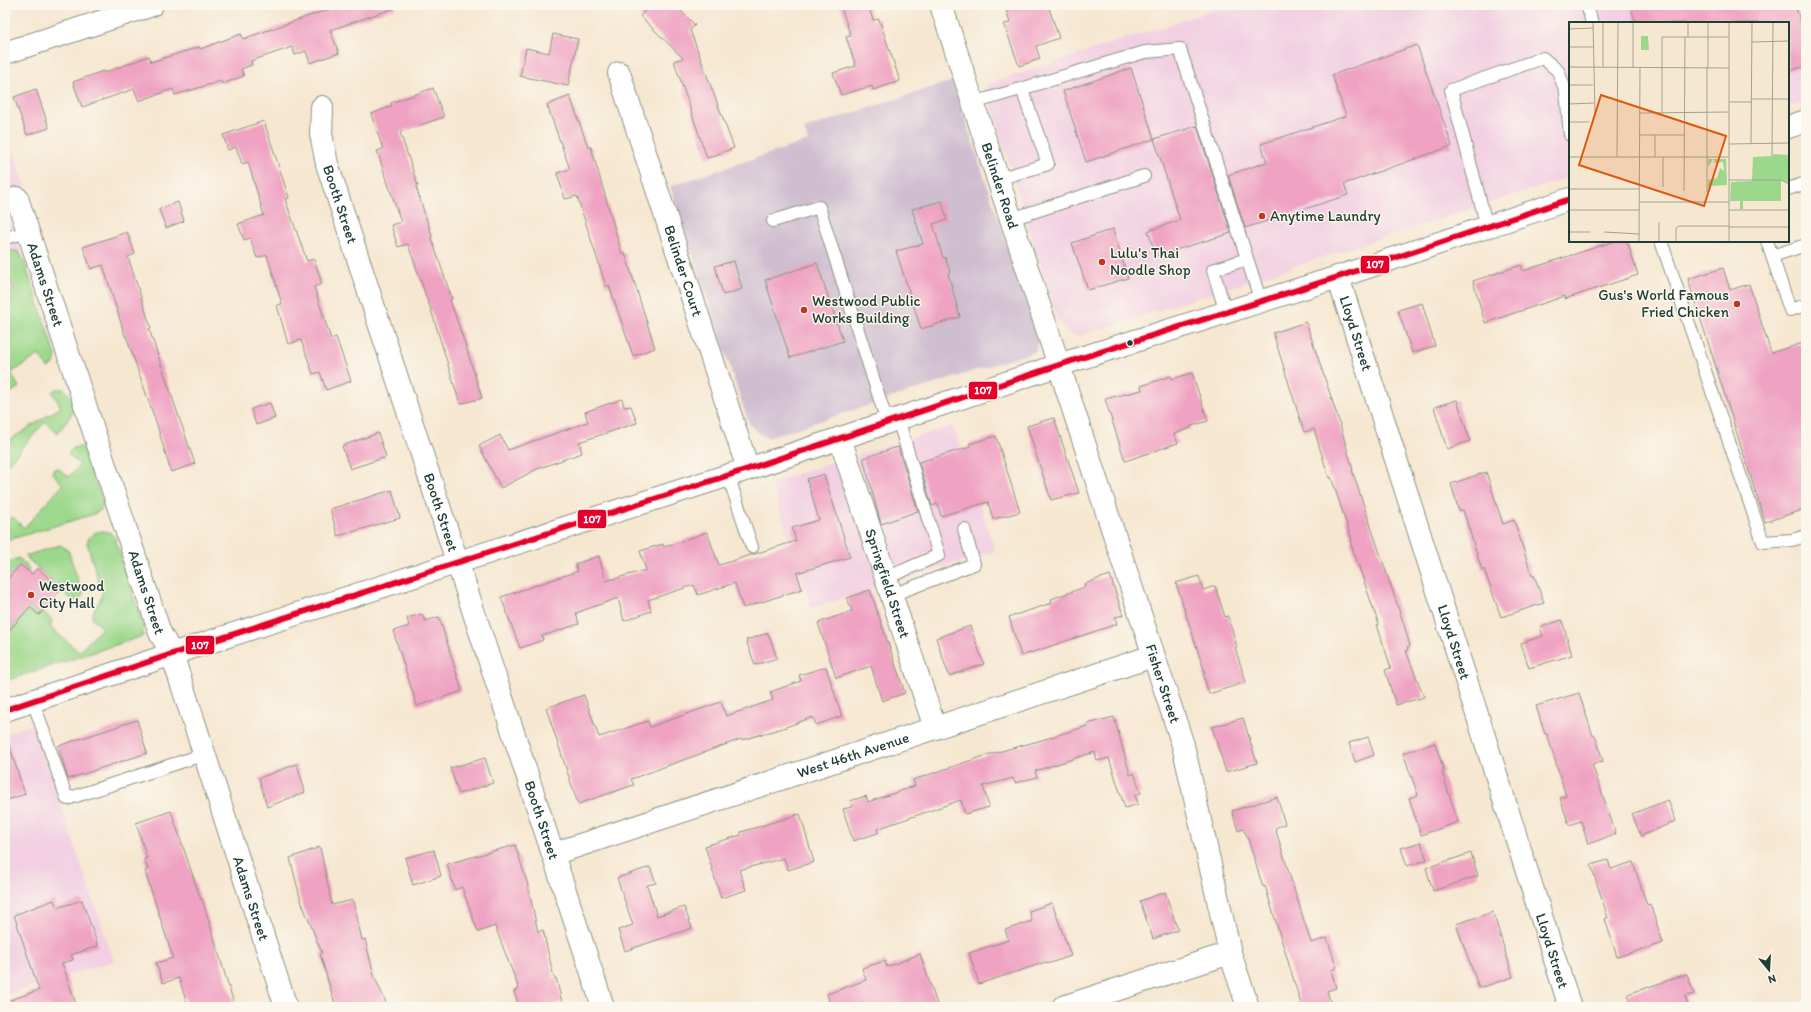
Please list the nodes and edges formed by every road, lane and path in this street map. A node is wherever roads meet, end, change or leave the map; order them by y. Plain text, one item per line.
1 (152, 5) edge
2 (941, 5) edge
3 (1587, 5) edge
4 (1592, 22) edge
5 (5, 53) edge
6 (619, 73) dead end
7 (1022, 89) junction
8 (973, 104) junction
9 (322, 107) dead end
10 (1806, 121) edge
11 (1569, 124) edge
12 (1789, 127) edge
13 (1144, 176) dead end
14 (998, 179) junction
15 (1806, 183) edge
16 (1789, 189) edge
17 (17, 198) dead end
18 (1569, 199) edge
19 (1011, 219) junction
20 (773, 221) dead end
21 (1487, 227) junction
22 (29, 232) junction
23 (5, 238) edge
24 (1661, 242) edge
25 (1767, 242) edge
26 (1806, 245) edge
27 (1772, 256) junction
28 (1247, 258) junction
29 (1338, 278) junction
30 (1260, 302) junction
31 (1806, 305) edge
32 (1226, 313) junction
33 (1059, 366) junction
34 (893, 421) junction
35 (840, 438) junction
36 (738, 472) junction
37 (964, 529) dead end
38 (1806, 536) edge
39 (752, 547) dead end
40 (456, 562) junction
41 (889, 587) junction
42 (172, 654) junction
43 (1153, 656) junction
44 (33, 701) junction
45 (5, 710) edge
46 (935, 728) junction
47 (205, 754) junction
48 (553, 854) junction
49 (1230, 953) junction
50 (286, 1007) edge
51 (602, 1007) edge
52 (1063, 1007) edge
53 (1248, 1007) edge
54 (1570, 1007) edge

1 - 5 street
2 - 8 street, Belinder Road
3 - 4 lane
6 - 36 street, Belinder Court
7 - 8 lane
7 - 14 lane
7 - 28 lane
8 - 14 street, Belinder Road
9 - 40 street, Booth Street
10 - 12 street
11 - 21 lane
13 - 19 lane
14 - 19 street, Belinder Road
15 - 16 lane
17 - 22 street, Adams Street
18 - 21 street
19 - 33 street, Belinder Road
20 - 34 lane
21 - 29 street
22 - 23 lane
22 - 42 street, Adams Street
24 - 38 lane
25 - 27 lane
26 - 27 lane
27 - 31 lane
28 - 30 lane
28 - 32 lane
29 - 30 street
29 - 54 street, Lloyd Street
30 - 32 street
32 - 33 street
33 - 34 street
33 - 43 street, Fisher Street
34 - 35 street
34 - 41 lane
35 - 36 street
35 - 41 street, Springfield Street
36 - 39 lane
36 - 40 street
37 - 41 lane
40 - 42 street
40 - 48 street, Booth Street
41 - 46 street, Springfield Street
42 - 44 street
42 - 47 street, Adams Street
43 - 46 street, West 46th Avenue
43 - 49 street, Fisher Street
44 - 45 street
44 - 47 lane
46 - 48 street, West 46th Avenue
47 - 50 street, Adams Street
48 - 51 street, Booth Street
49 - 52 street
49 - 53 street, Fisher Street

